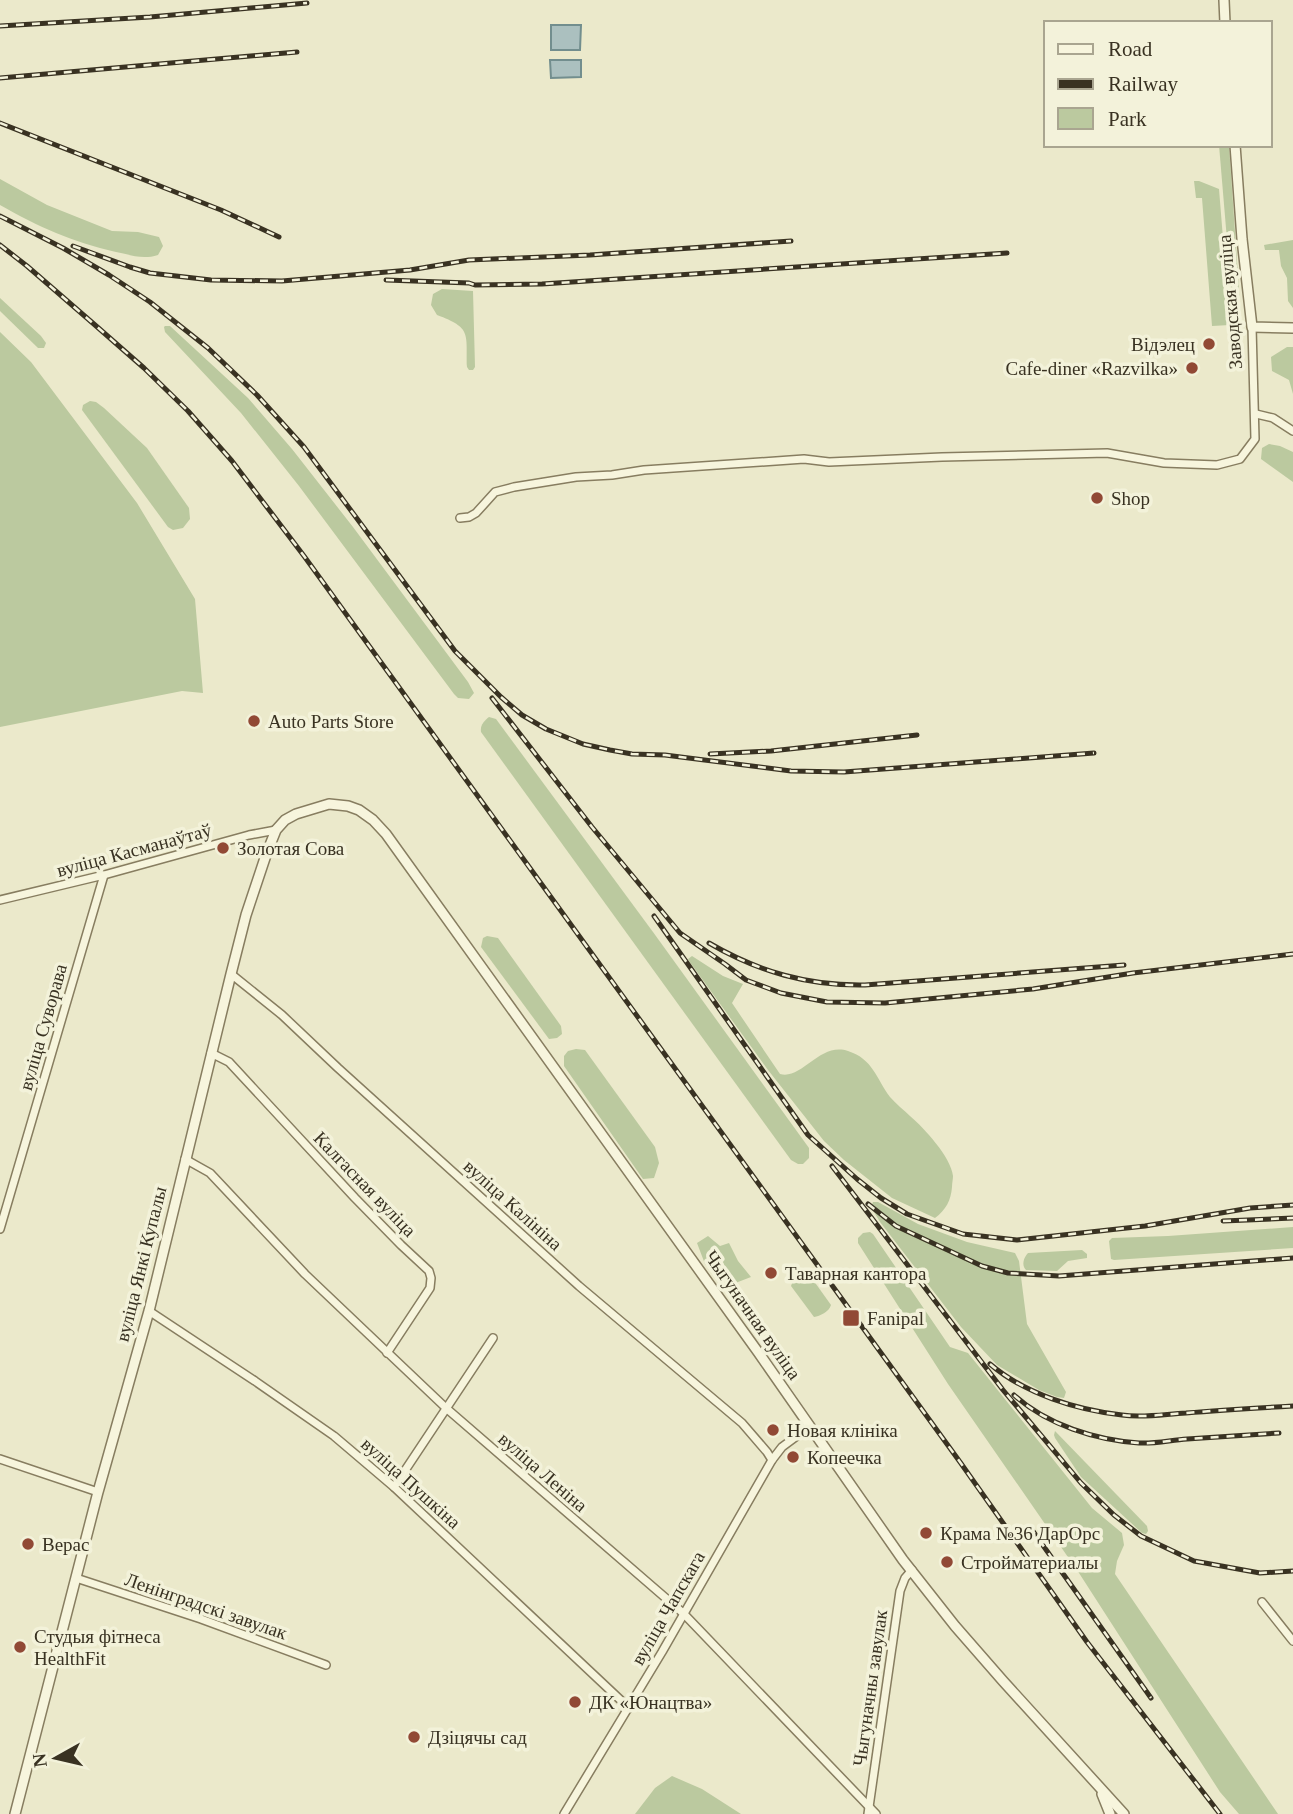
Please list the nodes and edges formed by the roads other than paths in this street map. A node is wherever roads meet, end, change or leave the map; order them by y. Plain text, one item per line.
1 (1224, 0) edge
2 (1225, 21) edge
3 (1235, 147) edge
4 (1252, 327) junction
5 (1293, 328) edge
6 (1256, 414) junction
7 (1293, 431) edge
8 (460, 518) dead end
9 (276, 831) junction
10 (104, 875) junction
11 (0, 900) edge
12 (231, 974) junction
13 (211, 1053) junction
14 (185, 1159) junction
15 (0, 1229) edge
16 (149, 1311) junction
17 (493, 1338) dead end
18 (387, 1353) junction
19 (446, 1408) junction
20 (809, 1427) junction
21 (0, 1459) edge
22 (772, 1460) junction
23 (394, 1487) junction
24 (98, 1492) junction
25 (912, 1570) junction
26 (76, 1578) junction
27 (1262, 1602) dead end
28 (683, 1613) junction
29 (1293, 1641) edge
30 (326, 1665) dead end
31 (629, 1708) junction
32 (1100, 1789) junction
33 (868, 1810) edge
34 (15, 1814) edge
35 (564, 1814) edge
36 (876, 1814) edge
37 (1110, 1814) edge
38 (1124, 1814) edge

1 - 2 street
3 - 4 street, Заводская вуліца
4 - 5 street
4 - 6 street, Заводская вуліца
6 - 7 street
6 - 8 street, Заводская вуліца
9 - 10 street, вуліца Касманаўтаў
9 - 12 street, вуліца Янкі Купалы
9 - 20 street, Чыгуначная вуліца
10 - 11 street, вуліца Касманаўтаў
10 - 15 street, вуліца Суворава
12 - 13 street, вуліца Янкі Купалы
12 - 22 street, вуліца Калініна
13 - 14 street, вуліца Янкі Купалы
13 - 18 street, Калгасная вуліца
14 - 16 street, вуліца Янкі Купалы
14 - 18 street, вуліца Леніна
16 - 23 street, вуліца Пушкіна
16 - 24 street, вуліца Янкі Купалы
17 - 19 street
18 - 19 street, вуліца Леніна
19 - 23 street
19 - 28 street, вуліца Леніна
20 - 22 street, вуліца Чапскага
20 - 25 street, Чыгуначная вуліца
21 - 24 street
22 - 28 street, вуліца Чапскага
23 - 31 street, вуліца Пушкіна
24 - 26 street, вуліца Янкі Купалы
25 - 32 street, Чыгуначная вуліца
25 - 33 street, Чыгуначны завулак
26 - 30 street, Ленінградскі завулак
26 - 34 street, вуліца Янкі Купалы
27 - 29 street
28 - 31 street, вуліца Чапскага
28 - 33 street, вуліца Леніна
31 - 35 street, вуліца Чапскага
32 - 37 street
32 - 38 street, Чыгуначная вуліца
33 - 36 street, вуліца Леніна

